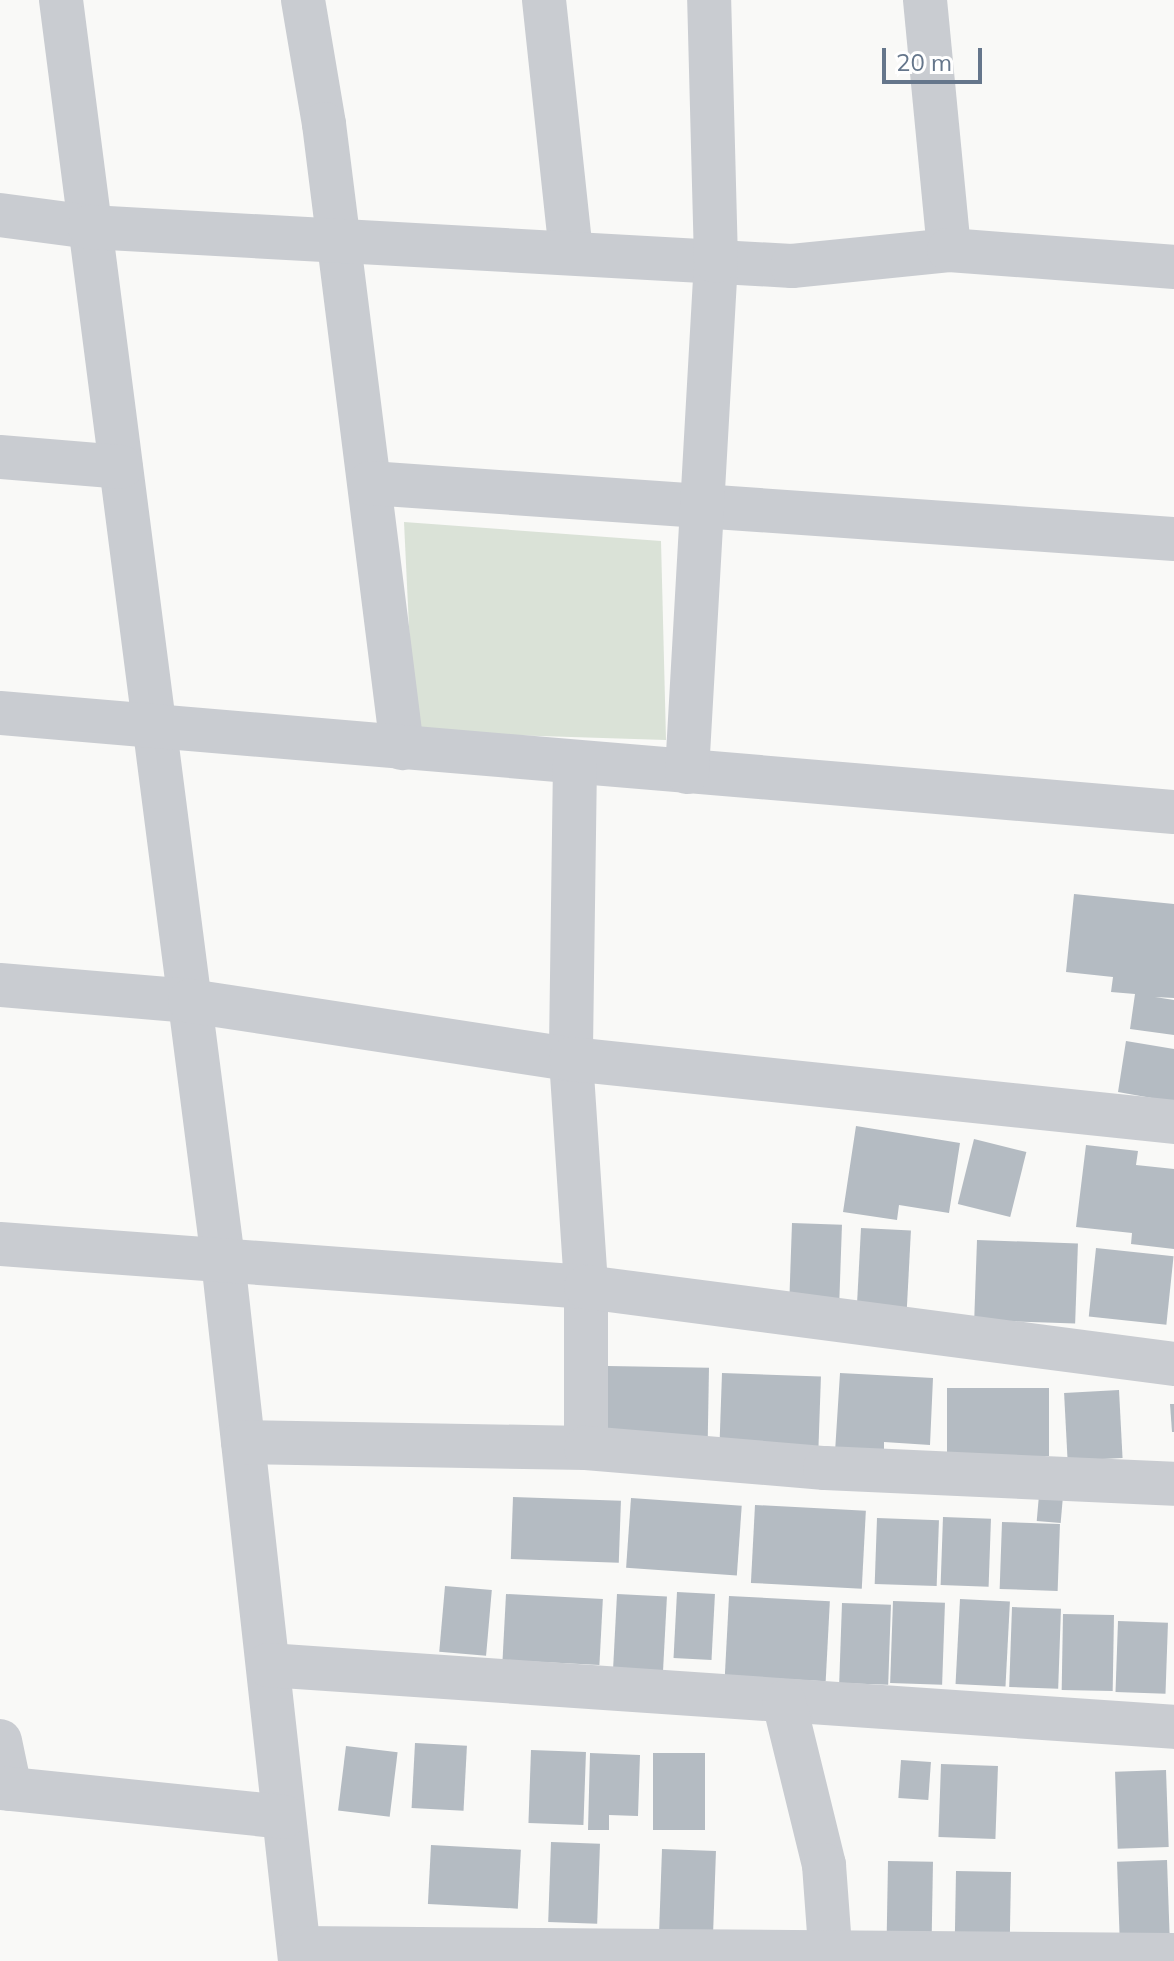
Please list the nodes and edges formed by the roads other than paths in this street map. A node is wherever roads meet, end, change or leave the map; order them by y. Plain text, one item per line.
1 (61, 0) edge
2 (303, 0) edge
3 (544, 0) edge
4 (709, 0) edge
5 (925, 0) edge
6 (0, 215) edge
7 (90, 227) junction
8 (337, 240) junction
9 (949, 250) junction
10 (571, 253) junction
11 (716, 261) junction
12 (1174, 267) edge
13 (0, 457) edge
14 (121, 467) junction
15 (370, 483) junction
16 (700, 506) junction
17 (1174, 539) edge
18 (0, 713) edge
19 (155, 726) junction
20 (402, 748) junction
21 (575, 762) junction
22 (687, 772) junction
23 (1174, 812) edge
24 (0, 985) edge
25 (190, 1001) junction
26 (571, 1059) junction
27 (1174, 1122) edge
28 (0, 1244) edge
29 (223, 1260) junction
30 (586, 1287) junction
31 (1174, 1364) edge
32 (243, 1442) junction
33 (586, 1448) junction
34 (1174, 1484) edge
35 (268, 1665) junction
36 (784, 1702) junction
37 (1174, 1727) edge
38 (0, 1741) edge
39 (5, 1788) edge
40 (284, 1817) junction
41 (299, 1954) edge
42 (1174, 1955) edge
43 (831, 1957) edge

1 - 7 street
2 - 8 street
3 - 10 street
4 - 11 street
5 - 9 street
6 - 7 street
7 - 8 street
7 - 14 street
8 - 10 street
8 - 15 street
9 - 11 street
9 - 12 street
10 - 11 street
11 - 16 street
13 - 14 street
14 - 19 street
15 - 16 street
15 - 20 street
16 - 17 street
16 - 22 street
18 - 19 street
19 - 20 street
19 - 25 street
20 - 21 street
21 - 22 street
21 - 26 street
22 - 23 street
24 - 25 street
25 - 26 street
25 - 29 street
26 - 27 street
26 - 30 street
28 - 29 street
29 - 30 street
29 - 32 street
30 - 31 street
30 - 33 street
32 - 33 street
32 - 35 street
33 - 34 street
35 - 36 street
35 - 40 street
36 - 37 street
36 - 43 street
38 - 39 street
39 - 40 street
40 - 41 street
41 - 43 street
42 - 43 street

